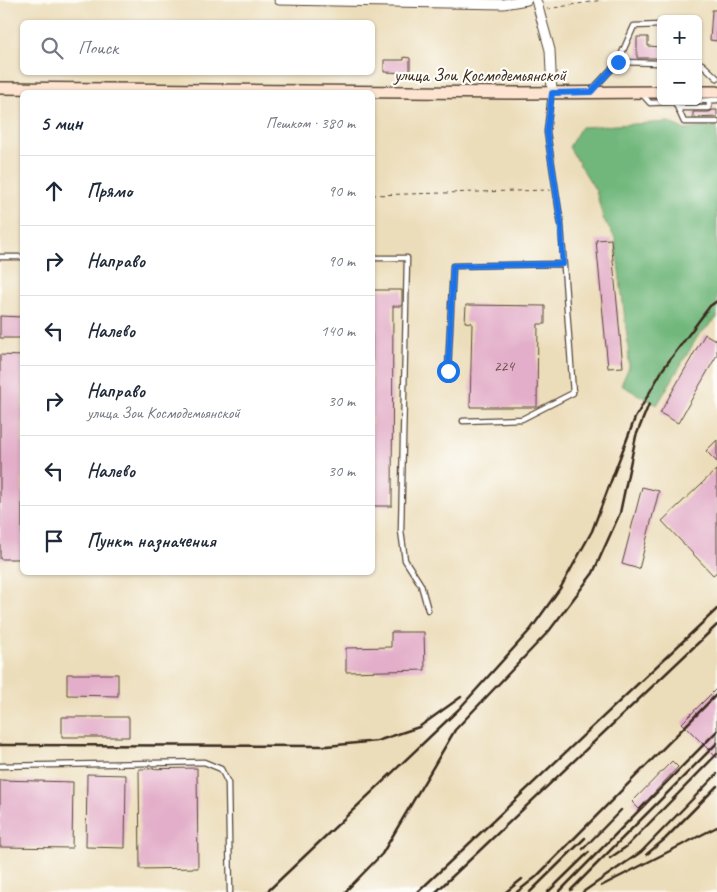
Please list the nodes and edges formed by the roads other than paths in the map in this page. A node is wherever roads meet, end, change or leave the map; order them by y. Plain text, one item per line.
1 (279, 0) edge
2 (528, 0) edge
3 (536, 0) edge
4 (657, 25) edge
5 (618, 62) junction
6 (657, 63) edge
7 (702, 64) edge
8 (717, 78) edge
9 (0, 88) edge
10 (221, 90) edge
11 (375, 91) edge
12 (591, 92) junction
13 (640, 92) junction
14 (657, 92) edge
15 (552, 93) junction
16 (713, 96) edge
17 (717, 100) edge
18 (657, 103) edge
19 (677, 105) edge
20 (678, 108) junction
21 (717, 122) edge
22 (0, 257) edge
23 (20, 257) edge
24 (375, 258) edge
25 (563, 264) junction
26 (448, 371) dead end
27 (463, 421) dead end
28 (428, 610) dead end
29 (0, 766) edge
30 (230, 892) edge

1 - 2 street
3 - 15 street
4 - 5 lane
5 - 6 lane
5 - 12 lane
7 - 8 lane
9 - 10 main road, улица Зои Космодемьянской
11 - 15 main road, улица Зои Космодемьянской
12 - 13 main road, улица Зои Космодемьянской
12 - 15 main road, улица Зои Космодемьянской
13 - 14 main road, улица Зои Космодемьянской
13 - 18 lane
15 - 25 lane
16 - 17 lane
16 - 20 lane
19 - 20 lane
20 - 21 lane
22 - 23 lane
24 - 28 lane
25 - 26 lane
25 - 27 lane
29 - 30 lane

